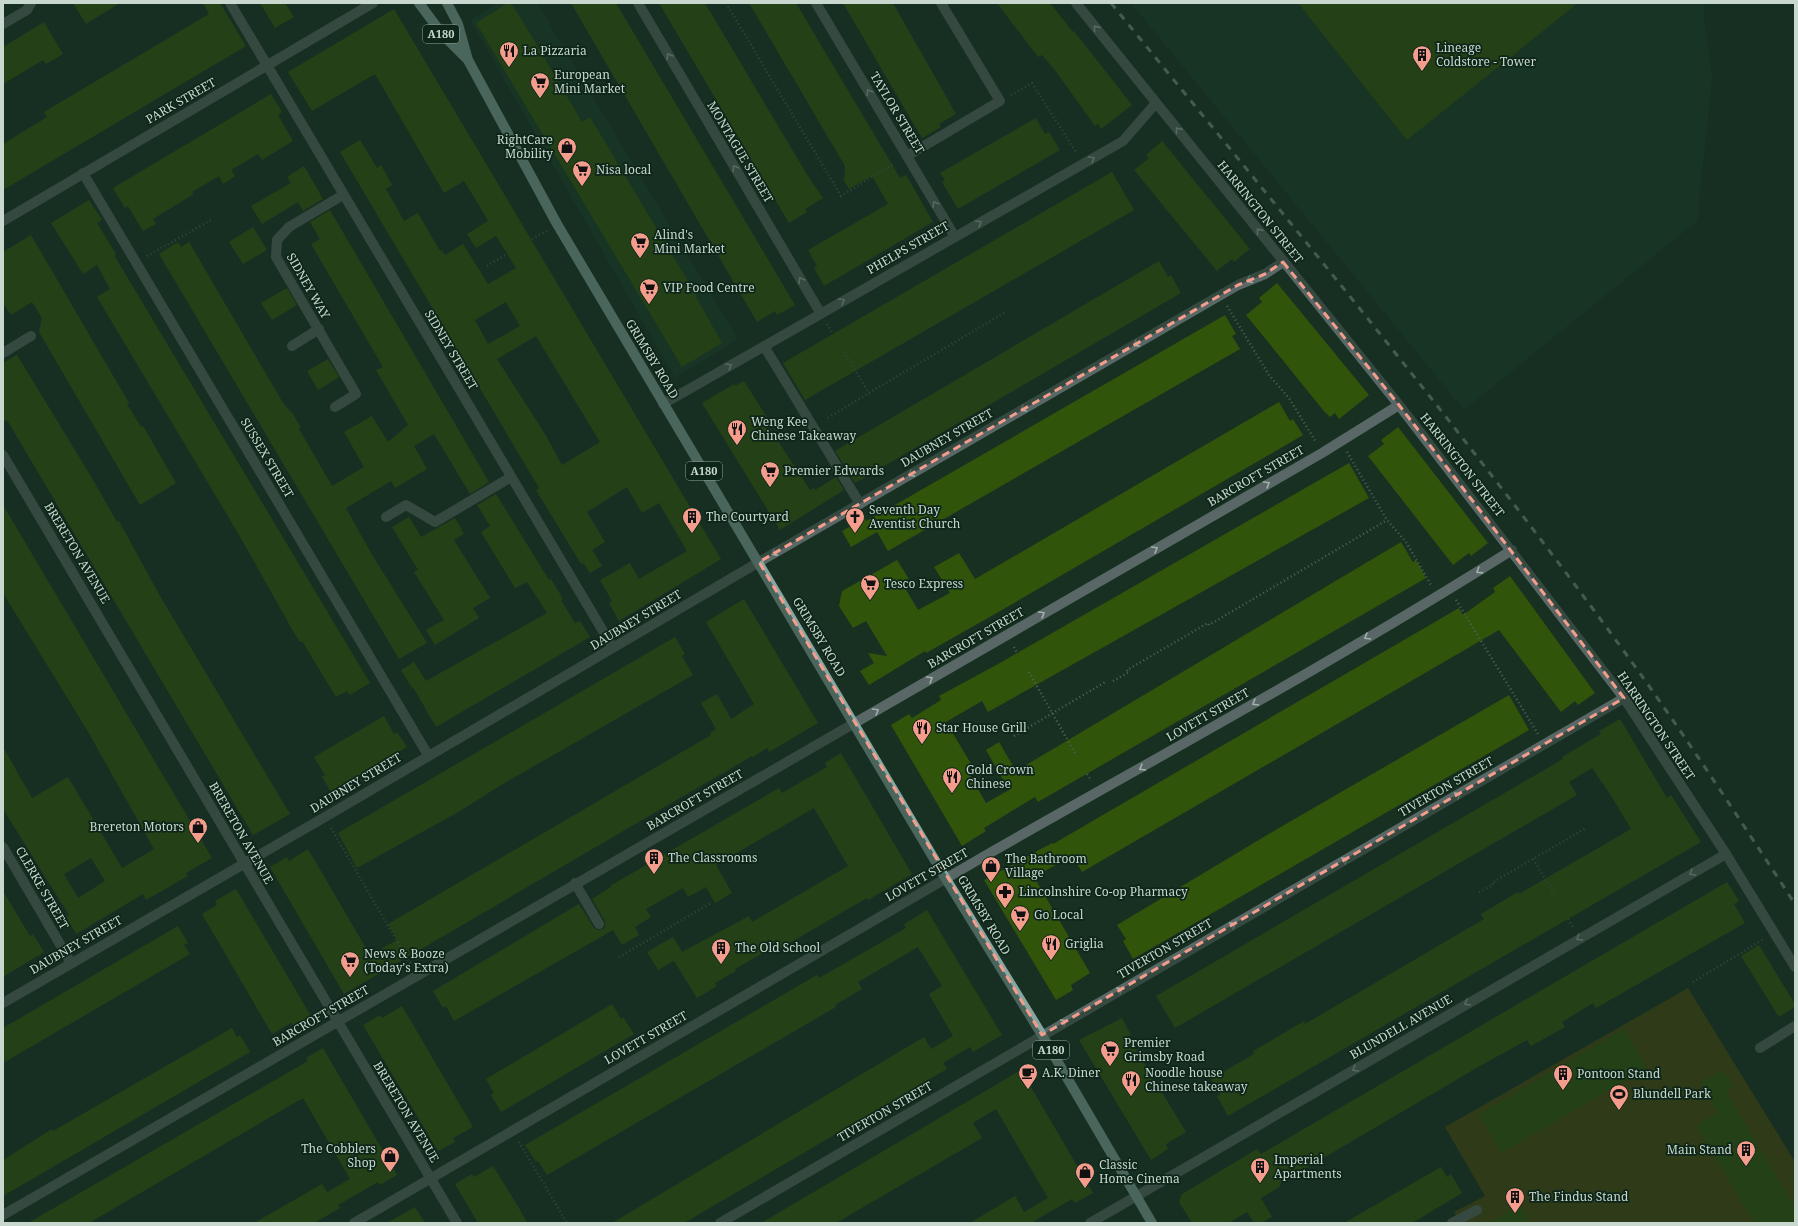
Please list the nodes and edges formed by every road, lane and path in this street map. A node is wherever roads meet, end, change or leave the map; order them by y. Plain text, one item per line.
1 (31, 3) edge
2 (230, 3) edge
3 (373, 3) edge
4 (419, 3) edge
5 (447, 3) edge
6 (638, 3) edge
7 (726, 3) edge
8 (816, 3) edge
9 (941, 3) edge
10 (1076, 3) edge
11 (3, 24) edge
12 (468, 60) junction
13 (266, 66) junction
14 (1000, 101) junction
15 (1156, 103) junction
16 (907, 156) junction
17 (1083, 164) junction
18 (83, 173) junction
19 (343, 196) junction
20 (214, 219) dead end
21 (3, 221) edge
22 (954, 237) junction
23 (507, 254) dead end
24 (1283, 262) junction
25 (136, 263) junction
26 (487, 266) dead end
27 (1220, 295) junction
28 (1004, 313) dead end
29 (821, 314) junction
30 (319, 329) junction
31 (31, 336) dead end
32 (292, 346) dead end
33 (764, 346) junction
34 (3, 352) edge
35 (844, 352) dead end
36 (869, 393) junction
37 (664, 404) junction
38 (1399, 405) junction
39 (335, 407) dead end
40 (828, 418) dead end
41 (1341, 442) junction
42 (1322, 453) junction
43 (3, 455) edge
44 (511, 477) junction
45 (860, 504) junction
46 (386, 517) dead end
47 (1387, 520) junction
48 (1512, 550) junction
49 (759, 562) junction
50 (1450, 589) junction
51 (1438, 596) junction
52 (613, 648) junction
53 (1029, 672) dead end
54 (1107, 681) dead end
55 (1113, 681) dead end
56 (1624, 698) junction
57 (1053, 713) junction
58 (855, 724) junction
59 (1014, 736) dead end
60 (1544, 745) junction
61 (428, 755) junction
62 (1076, 755) dead end
63 (325, 817) junction
64 (1586, 828) dead end
65 (3, 847) edge
66 (1726, 854) junction
67 (1533, 859) junction
68 (244, 863) junction
69 (946, 879) junction
70 (575, 883) junction
71 (1480, 892) dead end
72 (1555, 896) dead end
73 (711, 903) dead end
74 (599, 924) dead end
75 (1774, 933) junction
76 (618, 957) dead end
77 (71, 963) junction
78 (1795, 967) edge
79 (418, 976) junction
80 (1693, 982) dead end
81 (3, 1003) edge
82 (338, 1021) junction
83 (1795, 1026) edge
84 (1042, 1035) junction
85 (1760, 1048) dead end
86 (514, 1131) junction
87 (430, 1178) junction
88 (1136, 1197) junction
89 (1477, 1210) dead end
90 (3, 1215) edge
91 (354, 1223) edge
92 (458, 1223) edge
93 (567, 1223) edge
94 (720, 1223) edge
95 (1090, 1223) edge
96 (1152, 1223) edge
97 (1452, 1223) edge

1 - 11 street
2 - 13 street, SIDNEY STREET
3 - 13 street, PARK STREET
4 - 12 main road, A180
5 - 12 main road, A180
29 -> 6 street, MONTAGUE STREET
7 - 16 path
16 -> 8 street, TAYLOR STREET
9 - 14 street
15 -> 10 street, HARRINGTON STREET
12 - 37 main road, GRIMSBY ROAD / A180
13 - 18 street, PARK STREET
13 - 19 street, SIDNEY STREET
14 - 16 street
14 - 17 path
17 -> 15 street, PHELPS STREET
24 -> 15 street, HARRINGTON STREET
22 -> 16 street, TAYLOR STREET
22 -> 17 street, PHELPS STREET
18 - 21 street, PARK STREET
18 - 25 street, SUSSEX STREET
19 - 30 street, SIDNEY WAY
19 - 44 street, SIDNEY STREET
20 - 25 path
29 -> 22 street, PHELPS STREET
23 - 26 path
24 -> 27 street, DAUBNEY STREET
24 - 38 street, HARRINGTON STREET
25 - 61 street, SUSSEX STREET
27 - 42 path
27 -> 45 street, DAUBNEY STREET
28 - 36 path
29 - 33 street, PHELPS STREET
30 - 32 street, SIDNEY WAY
30 - 39 street, SIDNEY WAY
31 - 34 street
37 -> 33 street, PHELPS STREET
33 - 45 street
35 - 36 path
36 - 40 path
37 - 49 main road, GRIMSBY ROAD / A180
38 - 41 street, BARCROFT STREET
38 - 48 street, HARRINGTON STREET
41 - 42 street, BARCROFT STREET
41 - 47 path
58 -> 42 street, BARCROFT STREET
43 - 68 street, BRERETON AVENUE
44 - 46 street
44 - 52 street, SIDNEY STREET
45 -> 49 street, DAUBNEY STREET
47 - 51 path
47 - 55 path
48 -> 50 street, LOVETT STREET
48 - 56 street, HARRINGTON STREET
49 - 52 street, DAUBNEY STREET
49 - 58 main road, GRIMSBY ROAD / A180
50 - 51 street, LOVETT STREET
50 - 60 path
51 -> 69 street, LOVETT STREET
52 - 61 street, DAUBNEY STREET
53 - 57 path
54 - 57 path
56 - 60 street, TIVERTON STREET
56 - 66 street, HARRINGTON STREET
57 - 59 path
57 - 62 path
58 - 69 main road, GRIMSBY ROAD / A180
58 - 70 street, BARCROFT STREET
84 -> 60 street, TIVERTON STREET
61 - 63 street, DAUBNEY STREET
63 - 68 street, DAUBNEY STREET
63 - 79 path
64 - 67 path
65 - 77 street, CLERKE STREET
66 - 75 street, HARRINGTON STREET
66 -> 88 street, BLUNDELL AVENUE
67 - 71 path
67 - 72 path
68 - 77 street, DAUBNEY STREET
68 - 82 street, BRERETON AVENUE
69 - 84 main road, GRIMSBY ROAD / A180
69 - 86 street, LOVETT STREET
70 - 74 street
70 - 79 street, BARCROFT STREET
73 - 76 path
75 - 78 street, HARRINGTON STREET
75 - 80 path
77 - 81 street, DAUBNEY STREET
79 - 82 street, BARCROFT STREET
82 - 87 street, BRERETON AVENUE
82 - 90 street, BARCROFT STREET
83 - 85 street
84 - 88 main road, GRIMSBY ROAD / A180
84 - 94 street, TIVERTON STREET
86 - 87 street, LOVETT STREET
86 - 93 path
87 - 91 street, LOVETT STREET
87 - 92 street, BRERETON AVENUE
88 - 95 street, BLUNDELL AVENUE
88 - 96 main road, GRIMSBY ROAD / A180
89 - 97 street

